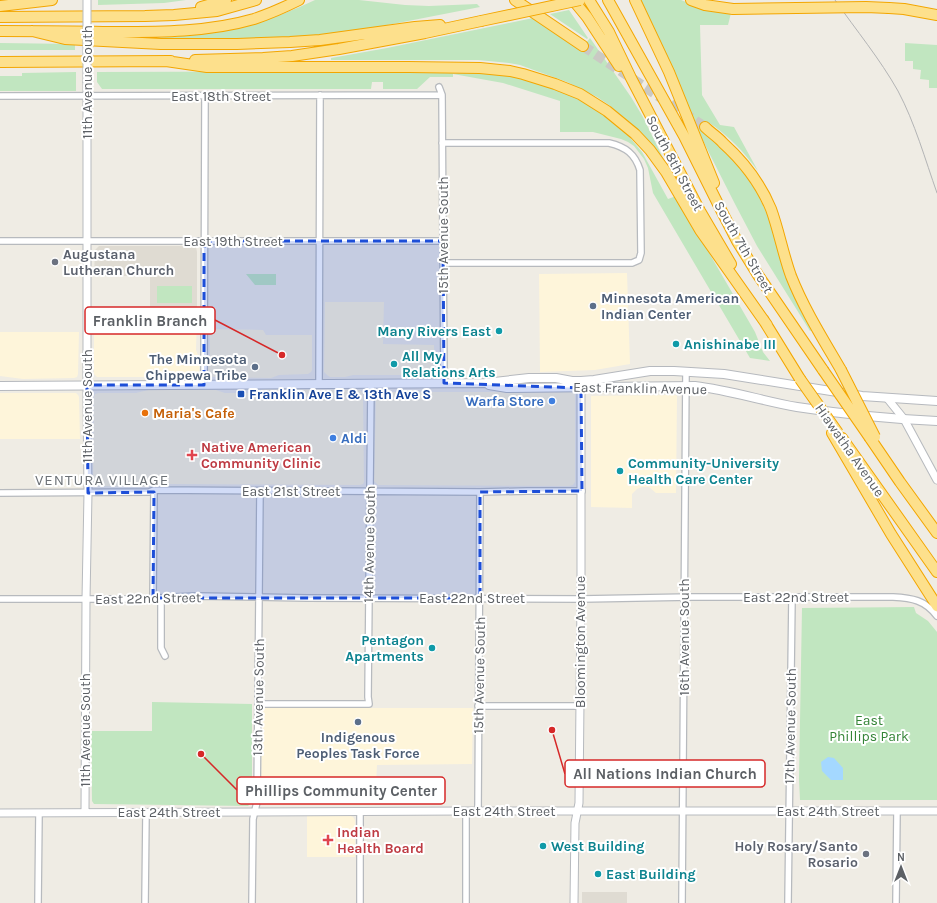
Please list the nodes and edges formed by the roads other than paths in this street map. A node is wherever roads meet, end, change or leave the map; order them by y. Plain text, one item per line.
1 (52, 0) edge
2 (87, 0) edge
3 (226, 0) edge
4 (256, 0) edge
5 (299, 0) edge
6 (304, 0) edge
7 (515, 0) edge
8 (573, 0) edge
9 (580, 0) edge
10 (589, 0) edge
11 (608, 0) edge
12 (612, 0) edge
13 (634, 0) edge
14 (691, 0) edge
15 (0, 6) edge
16 (287, 6) junction
17 (937, 15) edge
18 (105, 16) junction
19 (0, 17) edge
20 (481, 21) junction
21 (0, 31) edge
22 (32, 31) junction
23 (583, 46) tunnel mouth
24 (637, 50) junction
25 (166, 61) junction
26 (0, 62) edge
27 (439, 87) dead end
28 (320, 95) junction
29 (442, 95) junction
30 (0, 96) edge
31 (86, 96) junction
32 (205, 96) junction
33 (645, 106) junction
34 (705, 128) tunnel mouth
35 (442, 143) junction
36 (0, 241) edge
37 (86, 241) junction
38 (204, 241) junction
39 (320, 241) junction
40 (443, 241) junction
41 (737, 241) junction
42 (443, 263) junction
43 (767, 324) junction
44 (686, 371) junction
45 (444, 383) junction
46 (319, 384) junction
47 (371, 384) junction
48 (581, 384) junction
49 (87, 385) junction
50 (204, 385) junction
51 (0, 386) edge
52 (686, 387) junction
53 (887, 398) junction
54 (937, 401) edge
55 (904, 419) junction
56 (937, 421) edge
57 (835, 433) junction
58 (873, 438) junction
59 (937, 480) edge
60 (900, 482) joint
61 (154, 490) junction
62 (260, 491) junction
63 (370, 491) junction
64 (582, 491) junction
65 (480, 492) junction
66 (0, 493) edge
67 (88, 493) junction
68 (937, 533) edge
69 (937, 572) edge
70 (259, 597) junction
71 (685, 597) junction
72 (792, 597) junction
73 (153, 598) junction
74 (161, 598) junction
75 (370, 598) junction
76 (480, 598) junction
77 (0, 599) edge
78 (86, 599) junction
79 (581, 599) junction
80 (937, 606) edge
81 (937, 616) edge
82 (165, 656) dead end
83 (258, 704) junction
84 (478, 706) junction
85 (579, 706) junction
86 (466, 811) junction
87 (478, 811) junction
88 (577, 811) junction
89 (683, 811) junction
90 (790, 811) junction
91 (898, 811) junction
92 (937, 811) edge
93 (85, 812) junction
94 (255, 812) junction
95 (360, 812) junction
96 (0, 813) edge
97 (39, 813) junction
98 (146, 813) junction
99 (38, 903) edge
100 (145, 903) edge
101 (252, 903) edge
102 (360, 903) edge
103 (466, 903) edge
104 (574, 903) edge
105 (682, 903) edge
106 (788, 903) edge
107 (896, 903) edge

1 - 15 highway
2 - 31 street, 11th Avenue South, bridge
3 - 18 highway
4 - 18 highway
5 - 16 highway
6 - 16 highway
7 - 23 highway
8 - 33 highway
9 - 20 highway, bridge
10 - 33 highway, South 8th Street
11 - 24 highway, South 7th Street
12 - 24 highway
13 - 41 highway
14 - 17 highway, bridge
16 - 22 highway
18 - 19 highway
20 - 22 highway
20 - 25 highway
21 - 22 highway
24 - 41 highway, South 7th Street
25 - 26 highway
25 - 43 highway
27 - 29 street, 15th Avenue South
28 - 29 street, East 18th Street
28 - 32 street, East 18th Street
28 - 39 street
29 - 35 street, 15th Avenue South
30 - 31 street, East 18th Street
31 - 32 street, East 18th Street
31 - 37 street, 11th Avenue South
32 - 38 street
33 - 43 highway, South 8th Street
34 - 58 highway, bridge
35 - 40 street, 15th Avenue South
35 - 42 street
36 - 37 street, East 19th Street
37 - 38 street, East 19th Street
37 - 49 street, 11th Avenue South
38 - 39 street, East 19th Street
38 - 50 street
39 - 40 street, East 19th Street
39 - 46 street
40 - 42 street, 15th Avenue South
41 - 58 highway, South 7th Street, bridge
42 - 45 street, 15th Avenue South
43 - 57 highway, Hiawatha Avenue, bridge
44 - 48 main road, East Franklin Avenue
44 - 52 street, 16th Avenue South
44 - 53 main road, East Franklin Avenue
45 - 47 main road, East Franklin Avenue
45 - 48 main road, East Franklin Avenue
46 - 47 main road, East Franklin Avenue
46 - 50 main road, East Franklin Avenue
47 - 63 street, 14th Avenue South
48 - 52 main road, East Franklin Avenue
48 - 64 street, Bloomington Avenue
49 - 50 main road, East Franklin Avenue
49 - 51 main road, East Franklin Avenue
49 - 67 street, 11th Avenue South
52 - 55 main road, East Franklin Avenue
52 - 71 street, 16th Avenue South
53 - 54 main road, East Franklin Avenue
53 - 55 street
55 - 56 main road, East Franklin Avenue
55 - 59 street
57 - 69 highway, Hiawatha Avenue
57 - 80 highway
58 - 60 highway, South 7th Street
60 - 68 highway, Hiawatha Avenue
61 - 62 street, East 21st Street
61 - 67 street, East 21st Street
61 - 73 street
62 - 63 street, East 21st Street
62 - 70 street, 13th Avenue South
63 - 65 street, East 21st Street
63 - 75 street, 14th Avenue South
64 - 65 street, East 21st Street
64 - 79 street, Bloomington Avenue
65 - 76 street, 15th Avenue South
66 - 67 street, East 21st Street
67 - 78 street, 11th Avenue South
70 - 74 street, East 22nd Street
70 - 75 street, East 22nd Street
70 - 83 street, 13th Avenue South
71 - 72 street, East 22nd Street
71 - 79 street, East 22nd Street
71 - 89 street, 16th Avenue South
72 - 81 street, East 22nd Street
72 - 90 street, 17th Avenue South
73 - 74 street, East 22nd Street
73 - 78 street, East 22nd Street
74 - 82 street
75 - 76 street, East 22nd Street
75 - 83 street, 14th Avenue South
76 - 79 street, East 22nd Street
76 - 84 street, 15th Avenue South
77 - 78 street, East 22nd Street
78 - 93 street, 11th Avenue South
79 - 85 street, Bloomington Avenue
83 - 94 street, 13th Avenue South
84 - 85 street
84 - 87 street, 15th Avenue South
85 - 88 street, Bloomington Avenue
86 - 87 street, East 24th Street
86 - 95 street, East 24th Street
86 - 103 street
87 - 88 street, East 24th Street
88 - 89 street, East 24th Street
88 - 104 street, Bloomington Avenue
89 - 90 street, East 24th Street
89 - 105 street, 16th Avenue South
90 - 91 street, East 24th Street
90 - 106 street, 17th Avenue South
91 - 92 street, East 24th Street
91 - 107 street
93 - 97 street, East 24th Street
93 - 98 street, East 24th Street
94 - 95 street, East 24th Street
94 - 98 street, East 24th Street
94 - 101 street, 13th Avenue South
95 - 102 street
96 - 97 street, East 24th Street
97 - 99 street
98 - 100 street

